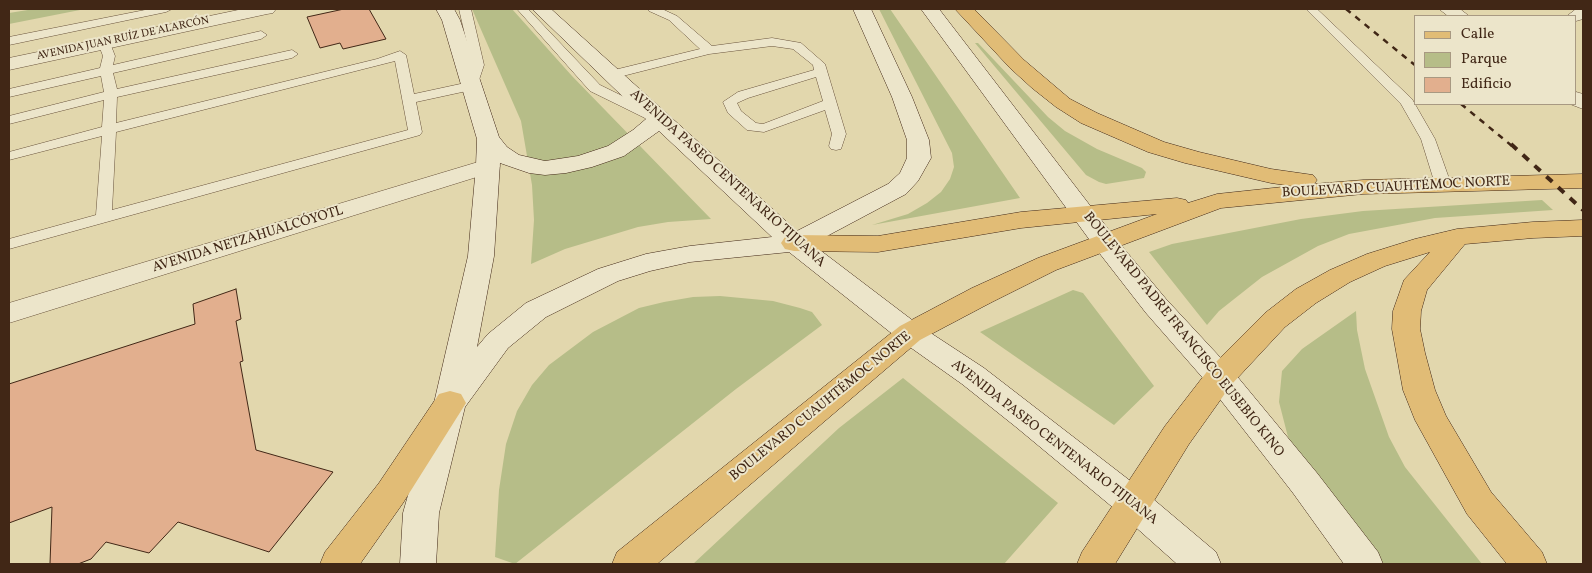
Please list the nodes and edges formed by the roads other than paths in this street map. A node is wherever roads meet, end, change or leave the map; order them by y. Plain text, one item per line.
1 (166, 9) edge
2 (268, 9) edge
3 (445, 9) edge
4 (465, 9) edge
5 (522, 9) edge
6 (541, 9) edge
7 (653, 9) edge
8 (862, 9) edge
9 (930, 9) edge
10 (964, 9) edge
11 (1311, 9) edge
12 (261, 35) dead end
13 (9, 40) edge
14 (104, 43) junction
15 (709, 50) junction
16 (292, 54) dead end
17 (9, 64) edge
18 (106, 69) junction
19 (821, 72) junction
20 (611, 75) junction
21 (471, 86) junction
22 (9, 93) edge
23 (111, 94) junction
24 (408, 99) junction
25 (831, 103) junction
26 (659, 119) junction
27 (9, 120) edge
28 (110, 129) junction
29 (488, 139) junction
30 (836, 146) dead end
31 (9, 156) edge
32 (488, 166) junction
33 (1583, 181) edge
34 (1443, 184) junction
35 (1363, 187) junction
36 (1217, 201) junction
37 (1083, 212) junction
38 (104, 217) junction
39 (1583, 228) edge
40 (1457, 237) junction
41 (794, 243) junction
42 (9, 244) edge
43 (1106, 244) junction
44 (9, 313) edge
45 (910, 333) junction
46 (1220, 378) junction
47 (450, 403) junction
48 (1134, 504) junction
49 (338, 564) edge
50 (418, 564) edge
51 (630, 564) edge
52 (1094, 564) edge
53 (1203, 564) edge
54 (1365, 564) edge
55 (1529, 564) edge

1 - 13 lane
2 - 14 main road, AVENIDA JUAN RUÍZ DE ALARCÓN
3 - 21 main road
4 - 21 lane
5 - 26 lane
6 - 20 main road, AVENIDA PASEO CENTENARIO TIJUANA
7 - 15 lane
8 - 41 main road
9 - 37 main road, BOULEVARD PADRE FRANCISCO EUSEBIO KINO
10 - 35 main road
11 - 34 lane
12 - 18 lane
14 - 17 main road, AVENIDA JUAN RUÍZ DE ALARCÓN
14 - 18 lane
15 - 19 lane
15 - 20 lane
16 - 23 lane
18 - 22 lane
18 - 23 lane
19 - 25 lane
19 - 25 lane
20 - 26 main road, AVENIDA PASEO CENTENARIO TIJUANA
21 - 24 lane
21 - 29 main road
23 - 27 lane
23 - 28 lane
24 - 28 lane
24 - 38 lane
25 - 30 lane
26 - 29 main road
26 - 41 main road, AVENIDA PASEO CENTENARIO TIJUANA
28 - 31 lane
28 - 38 lane
29 - 32 main road
32 - 44 main road, AVENIDA NETZAHUALCÓYOTL
32 - 47 main road
33 - 34 main road, BOULEVARD CUAUHTÉMOC NORTE
34 - 35 main road, BOULEVARD CUAUHTÉMOC NORTE
35 - 36 main road, BOULEVARD CUAUHTÉMOC NORTE
36 - 37 main road
36 - 43 main road, BOULEVARD CUAUHTÉMOC NORTE
37 - 41 main road
37 - 43 main road, BOULEVARD PADRE FRANCISCO EUSEBIO KINO
38 - 42 lane
39 - 40 main road
40 - 46 main road
40 - 55 main road
41 - 45 main road, AVENIDA PASEO CENTENARIO TIJUANA
41 - 47 main road
43 - 45 main road, BOULEVARD CUAUHTÉMOC NORTE
43 - 46 main road, BOULEVARD PADRE FRANCISCO EUSEBIO KINO
45 - 48 main road, AVENIDA PASEO CENTENARIO TIJUANA
45 - 51 main road, BOULEVARD CUAUHTÉMOC NORTE
46 - 48 main road
46 - 54 main road, BOULEVARD PADRE FRANCISCO EUSEBIO KINO
47 - 49 main road
47 - 50 main road
48 - 52 main road
48 - 53 main road, AVENIDA PASEO CENTENARIO TIJUANA

